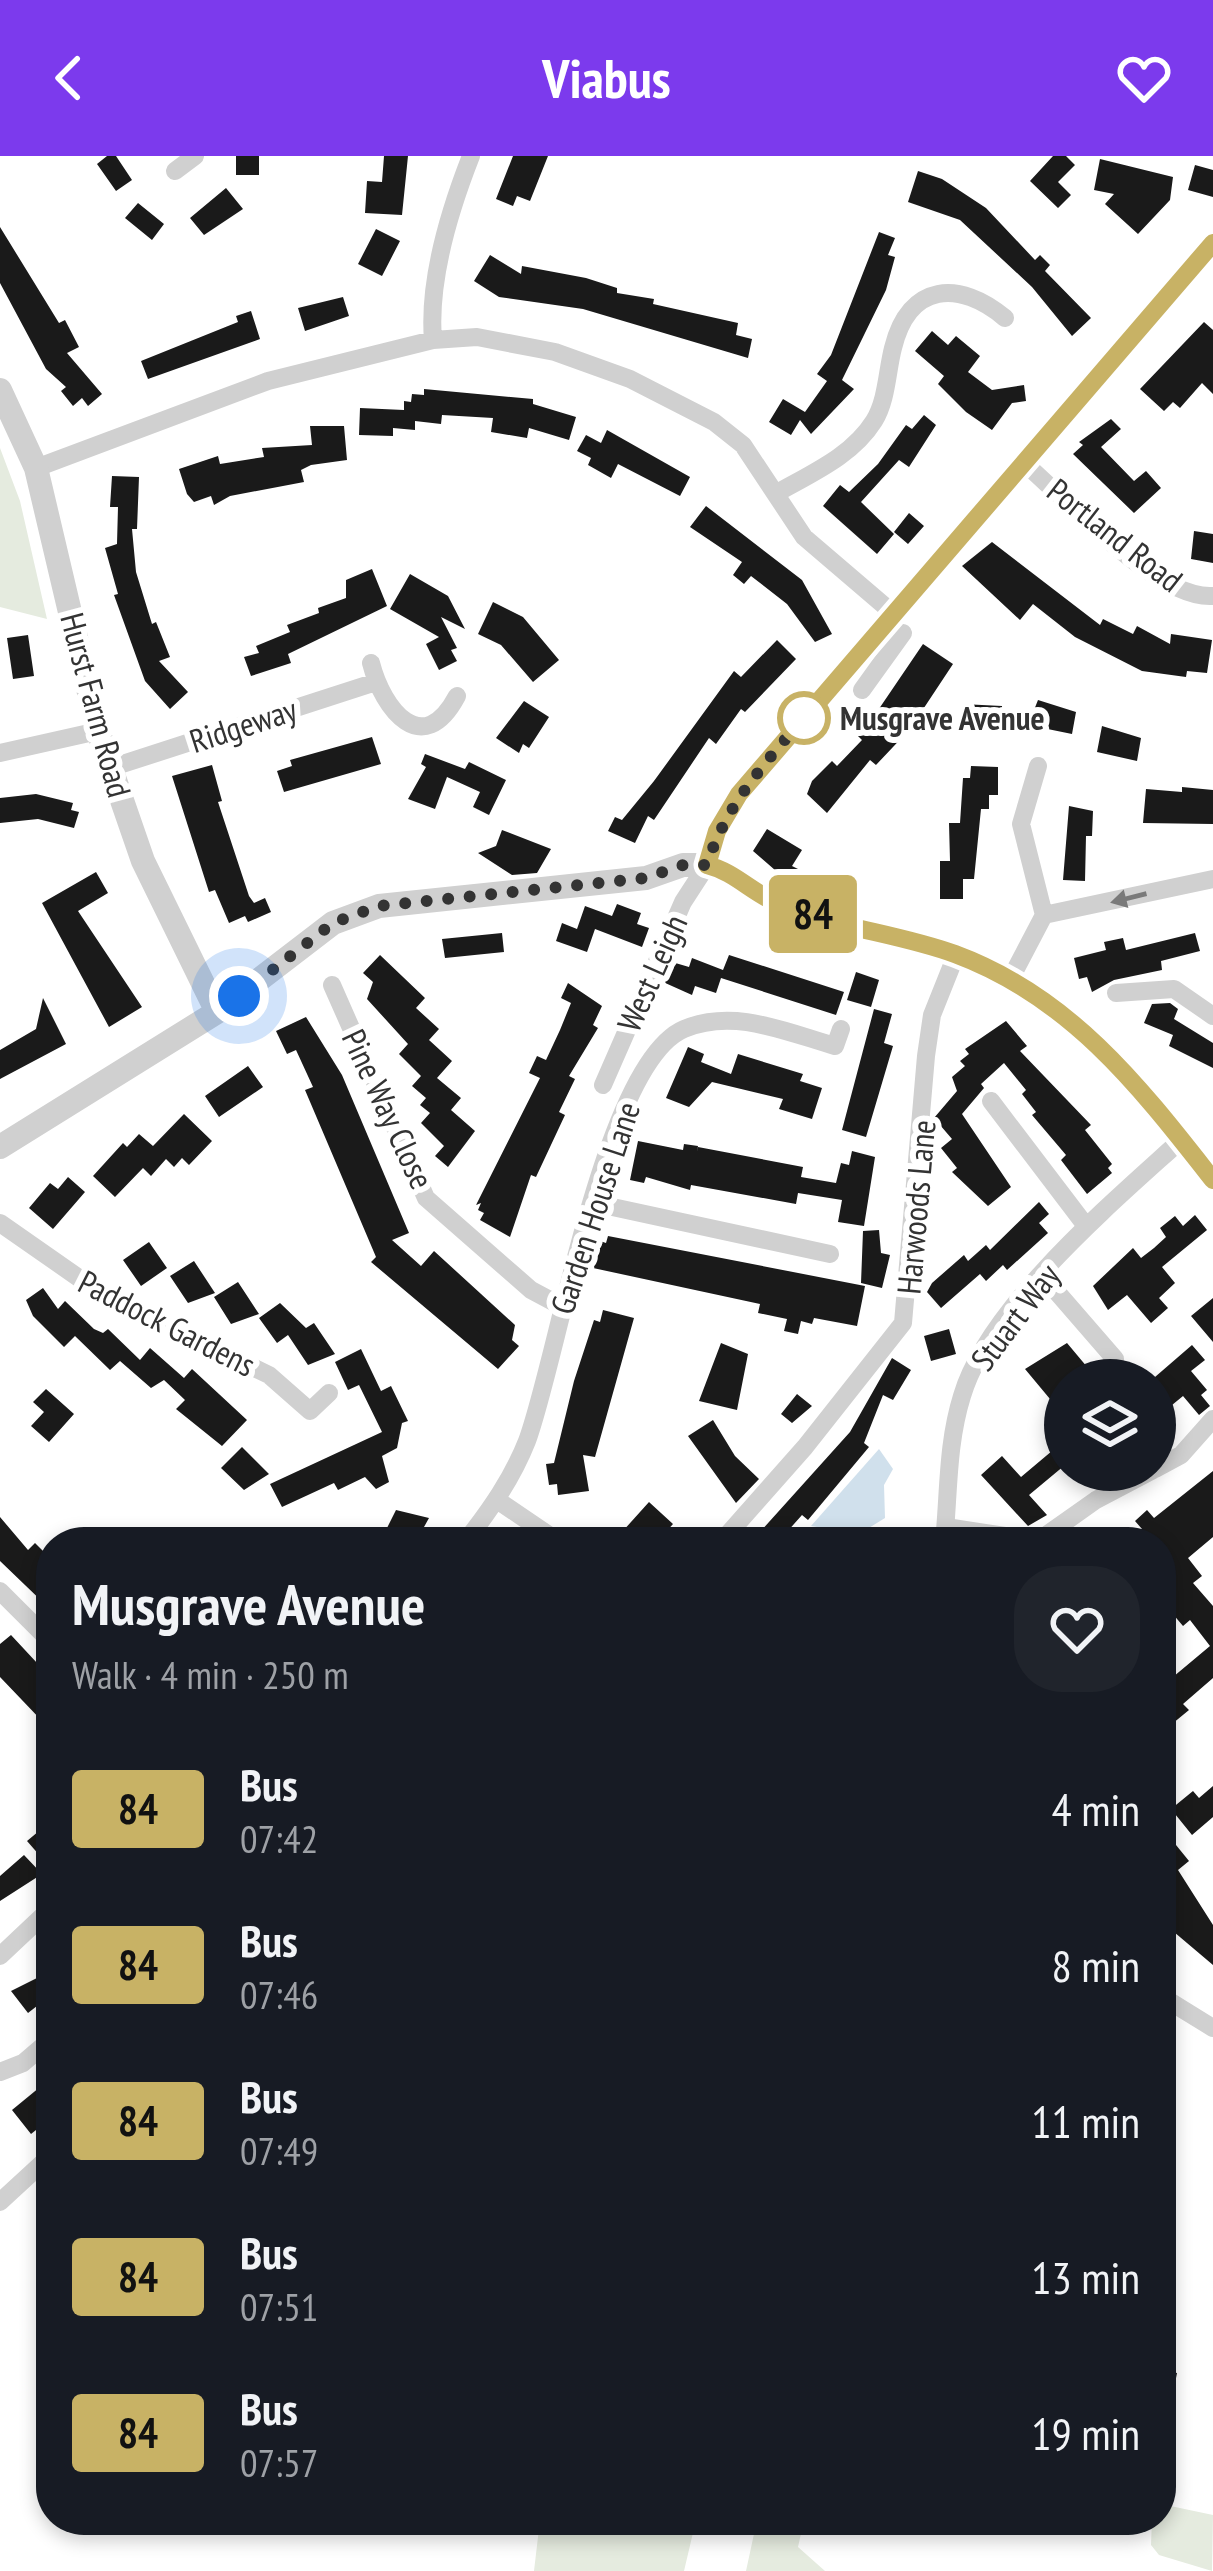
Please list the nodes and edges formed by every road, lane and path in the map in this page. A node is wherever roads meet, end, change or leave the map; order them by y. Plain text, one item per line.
1 (471, 156) edge
2 (1213, 243) edge
3 (1006, 318) dead end
4 (433, 340) junction
5 (0, 390) edge
6 (1022, 461) junction
7 (36, 468) junction
8 (777, 493) junction
9 (1213, 596) edge
10 (899, 623) junction
11 (874, 654) junction
12 (862, 690) dead end
13 (457, 696) dead end
14 (98, 731) junction
15 (0, 753) edge
16 (1038, 766) dead end
17 (110, 769) junction
18 (707, 865) junction
19 (1213, 879) edge
20 (1044, 915) junction
21 (956, 955) junction
22 (1011, 978) junction
23 (1116, 993) dead end
24 (330, 994) dead end
25 (218, 1012) junction
26 (1213, 1016) edge
27 (836, 1046) dead end
28 (603, 1085) dead end
29 (991, 1101) dead end
30 (1181, 1139) junction
31 (0, 1147) edge
32 (1213, 1180) edge
33 (594, 1203) junction
34 (0, 1223) edge
35 (1086, 1226) junction
36 (812, 1227) dead end
37 (806, 1248) junction
38 (830, 1254) dead end
39 (1043, 1276) junction
40 (561, 1306) junction
41 (1115, 1359) dead end
42 (329, 1394) dead end
43 (1213, 1418) edge
44 (1176, 1458) edge
45 (1122, 1491) edge
46 (497, 1500) junction
47 (476, 1527) edge
48 (537, 1527) edge
49 (734, 1527) edge
50 (945, 1527) edge
51 (1071, 1527) edge
52 (0, 1591) edge
53 (36, 1627) edge
54 (36, 1922) edge
55 (0, 1956) edge
56 (1176, 2005) edge
57 (1213, 2028) edge
58 (36, 2052) edge
59 (0, 2072) edge
60 (36, 2169) edge
61 (0, 2202) edge

1 - 4 street
2 - 6 street
3 - 8 street
4 - 7 street
4 - 8 street
5 - 7 street, Hurst Farm Road
6 - 9 street, Portland Road
6 - 10 street
7 - 14 street, Hurst Farm Road
8 - 10 street
10 - 11 street
11 - 12 street
11 - 18 street
13 - 17 street, Ridgeway
14 - 15 street
14 - 17 street, Hurst Farm Road
16 - 20 street
17 - 25 street, Hurst Farm Road
18 - 21 street
18 - 25 street
18 - 28 street, West Leigh
19 -> 20 street
20 - 22 street
21 - 22 street
21 - 49 street, Harwoods Lane
22 - 30 street
23 - 26 street
24 - 40 street, Pine Way Close
25 - 31 street
27 - 33 street, Garden House Lane
29 - 35 street
30 - 32 street
30 - 35 street, Stuart Way
33 - 37 street
33 - 40 street, Garden House Lane
34 - 42 street, Paddock Gardens
35 - 39 street, Stuart Way
36 - 37 street
37 - 38 street
39 - 41 street
39 - 50 street, Stuart Way
40 - 46 street, Garden House Lane
43 - 44 street
45 - 51 street
46 - 47 street, Garden House Lane
46 - 48 street
52 - 53 street
54 - 55 street
56 - 57 street
58 - 59 street
60 - 61 street

